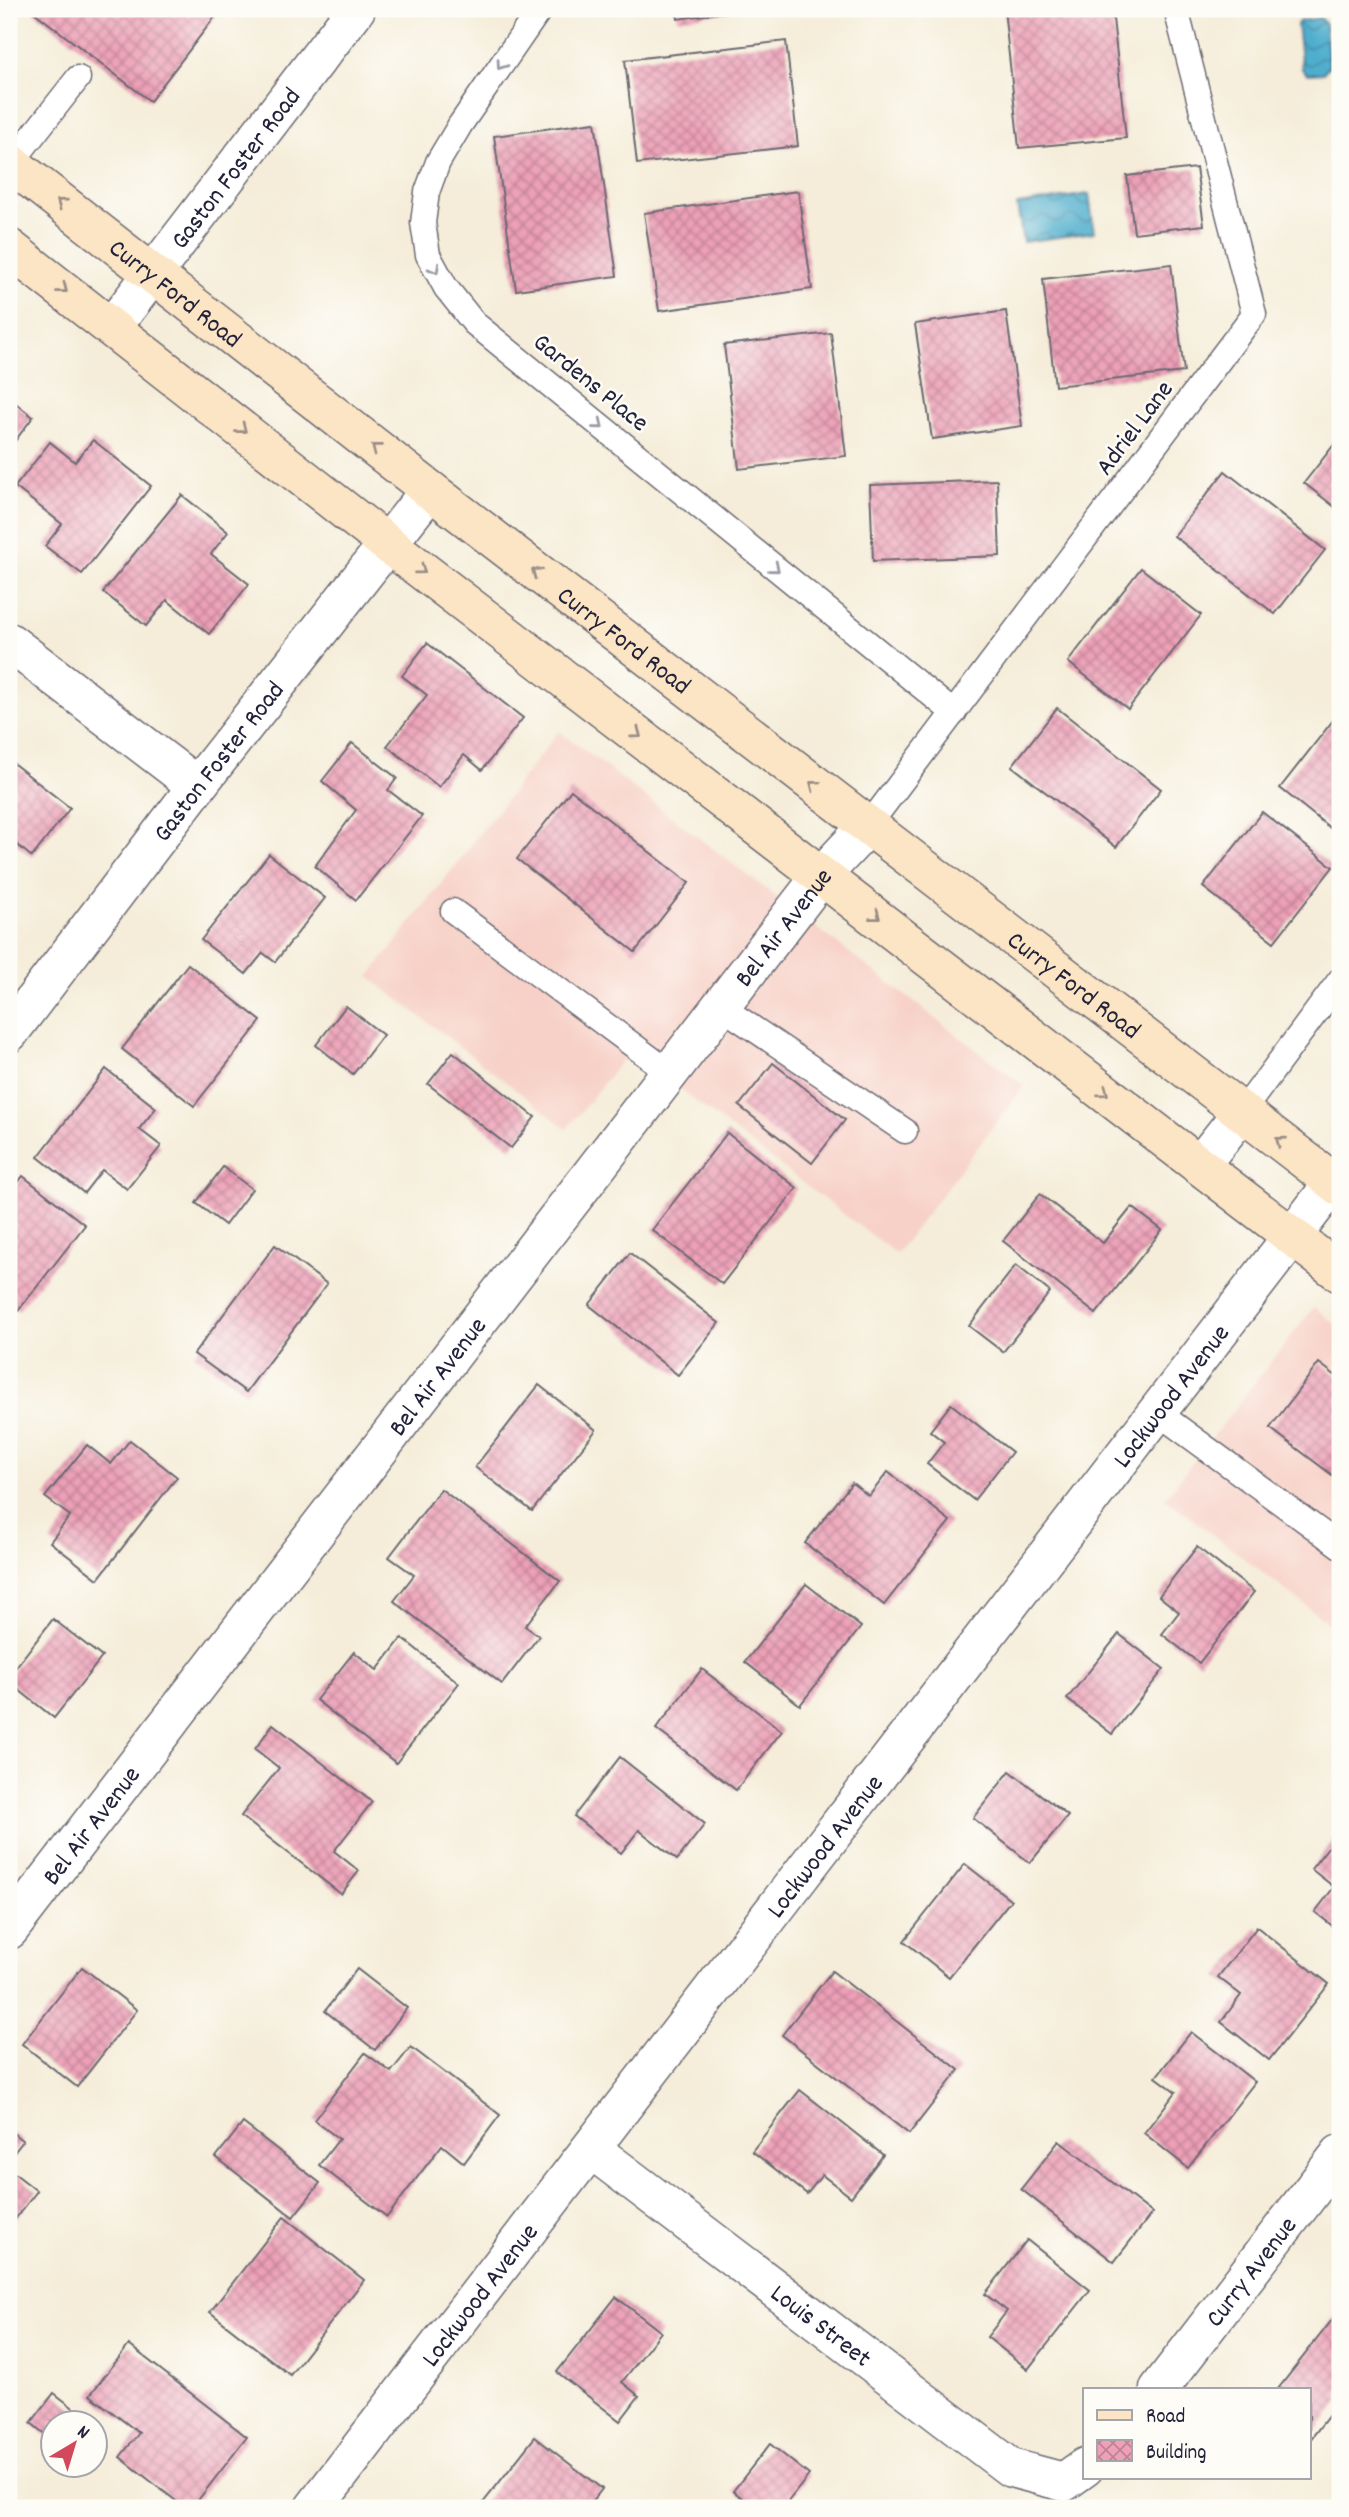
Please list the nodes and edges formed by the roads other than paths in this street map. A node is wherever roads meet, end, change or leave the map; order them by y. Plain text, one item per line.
1 (356, 9) edge
2 (540, 9) edge
3 (1176, 9) edge
4 (78, 78) dead end
5 (9, 164) edge
6 (9, 248) edge
7 (153, 273) junction
8 (112, 327) junction
9 (429, 490) junction
10 (388, 545) junction
11 (9, 642) edge
12 (954, 713) junction
13 (197, 786) junction
14 (868, 826) junction
15 (822, 875) junction
16 (453, 911) dead end
17 (1340, 979) edge
18 (720, 1006) junction
19 (9, 1033) edge
20 (669, 1072) junction
21 (1242, 1112) junction
22 (905, 1131) dead end
23 (1200, 1165) junction
24 (1338, 1181) edge
25 (1292, 1237) junction
26 (1340, 1273) edge
27 (1157, 1412) junction
28 (1340, 1546) edge
29 (9, 1930) edge
30 (591, 2149) junction
31 (1340, 2154) edge
32 (1160, 2388) edge
33 (1075, 2475) edge
34 (314, 2508) edge

1 - 7 street, Gaston Foster Road
2 -> 12 lane, Gardens Place
3 - 12 lane, Adriel Lane
4 - 5 lane
7 -> 5 main road, Curry Ford Road
6 -> 8 main road
7 - 8 street, Gaston Foster Road
9 -> 7 main road, Curry Ford Road
8 -> 10 main road
9 - 10 street, Gaston Foster Road
14 -> 9 main road, Curry Ford Road
10 - 13 street, Gaston Foster Road
10 -> 15 main road
11 - 13 street
12 - 14 lane, Adriel Lane
13 - 19 street, Gaston Foster Road
14 - 15 street, Bel Air Avenue
14 - 21 main road, Curry Ford Road
15 - 18 street, Bel Air Avenue
15 -> 23 main road
16 - 20 lane
17 - 21 lane
18 - 20 street, Bel Air Avenue
18 - 22 lane
20 - 29 street, Bel Air Avenue
21 - 23 street
24 -> 21 main road, Curry Ford Road
23 - 25 main road
24 - 25 street, Lockwood Avenue
25 - 26 main road
25 - 27 street, Lockwood Avenue
27 - 28 lane
27 - 30 street, Lockwood Avenue
30 - 33 street, Louis Street
30 - 34 street, Lockwood Avenue
31 - 32 street, Curry Avenue

